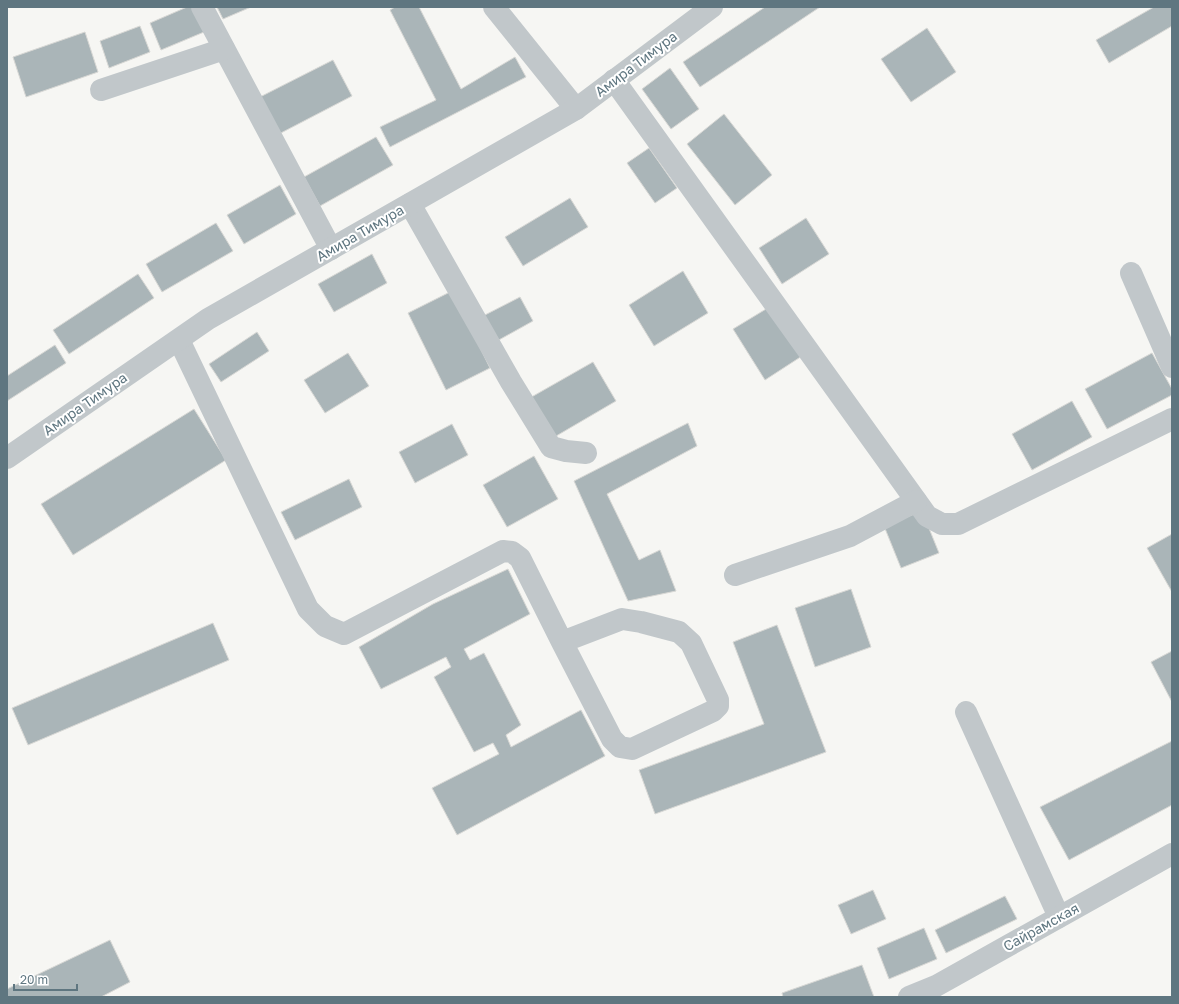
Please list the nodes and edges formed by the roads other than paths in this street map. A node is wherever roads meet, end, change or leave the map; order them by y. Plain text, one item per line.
1 (202, 7) edge
2 (494, 7) edge
3 (712, 7) edge
4 (224, 49) junction
5 (614, 80) junction
6 (101, 90) dead end
7 (576, 109) junction
8 (410, 204) junction
9 (331, 250) junction
10 (1130, 273) dead end
11 (179, 340) junction
12 (1172, 367) edge
13 (1172, 419) edge
14 (586, 453) dead end
15 (7, 458) edge
16 (916, 501) junction
17 (734, 575) dead end
18 (562, 642) junction
19 (966, 712) dead end
20 (1172, 854) edge
21 (1059, 917) junction
22 (909, 997) edge

1 - 4 street
2 - 7 street
3 - 5 street, Амира Тимура
4 - 6 street
4 - 9 street
5 - 7 street, Амира Тимура
5 - 16 street
7 - 8 street, Амира Тимура
8 - 9 street, Амира Тимура
8 - 14 street
9 - 11 street, Амира Тимура
10 - 12 street
11 - 15 street, Амира Тимура
11 - 18 street
13 - 16 street
16 - 17 street
18 - 18 street
19 - 21 street
20 - 21 street, Сайрамская
21 - 22 street, Сайрамская

